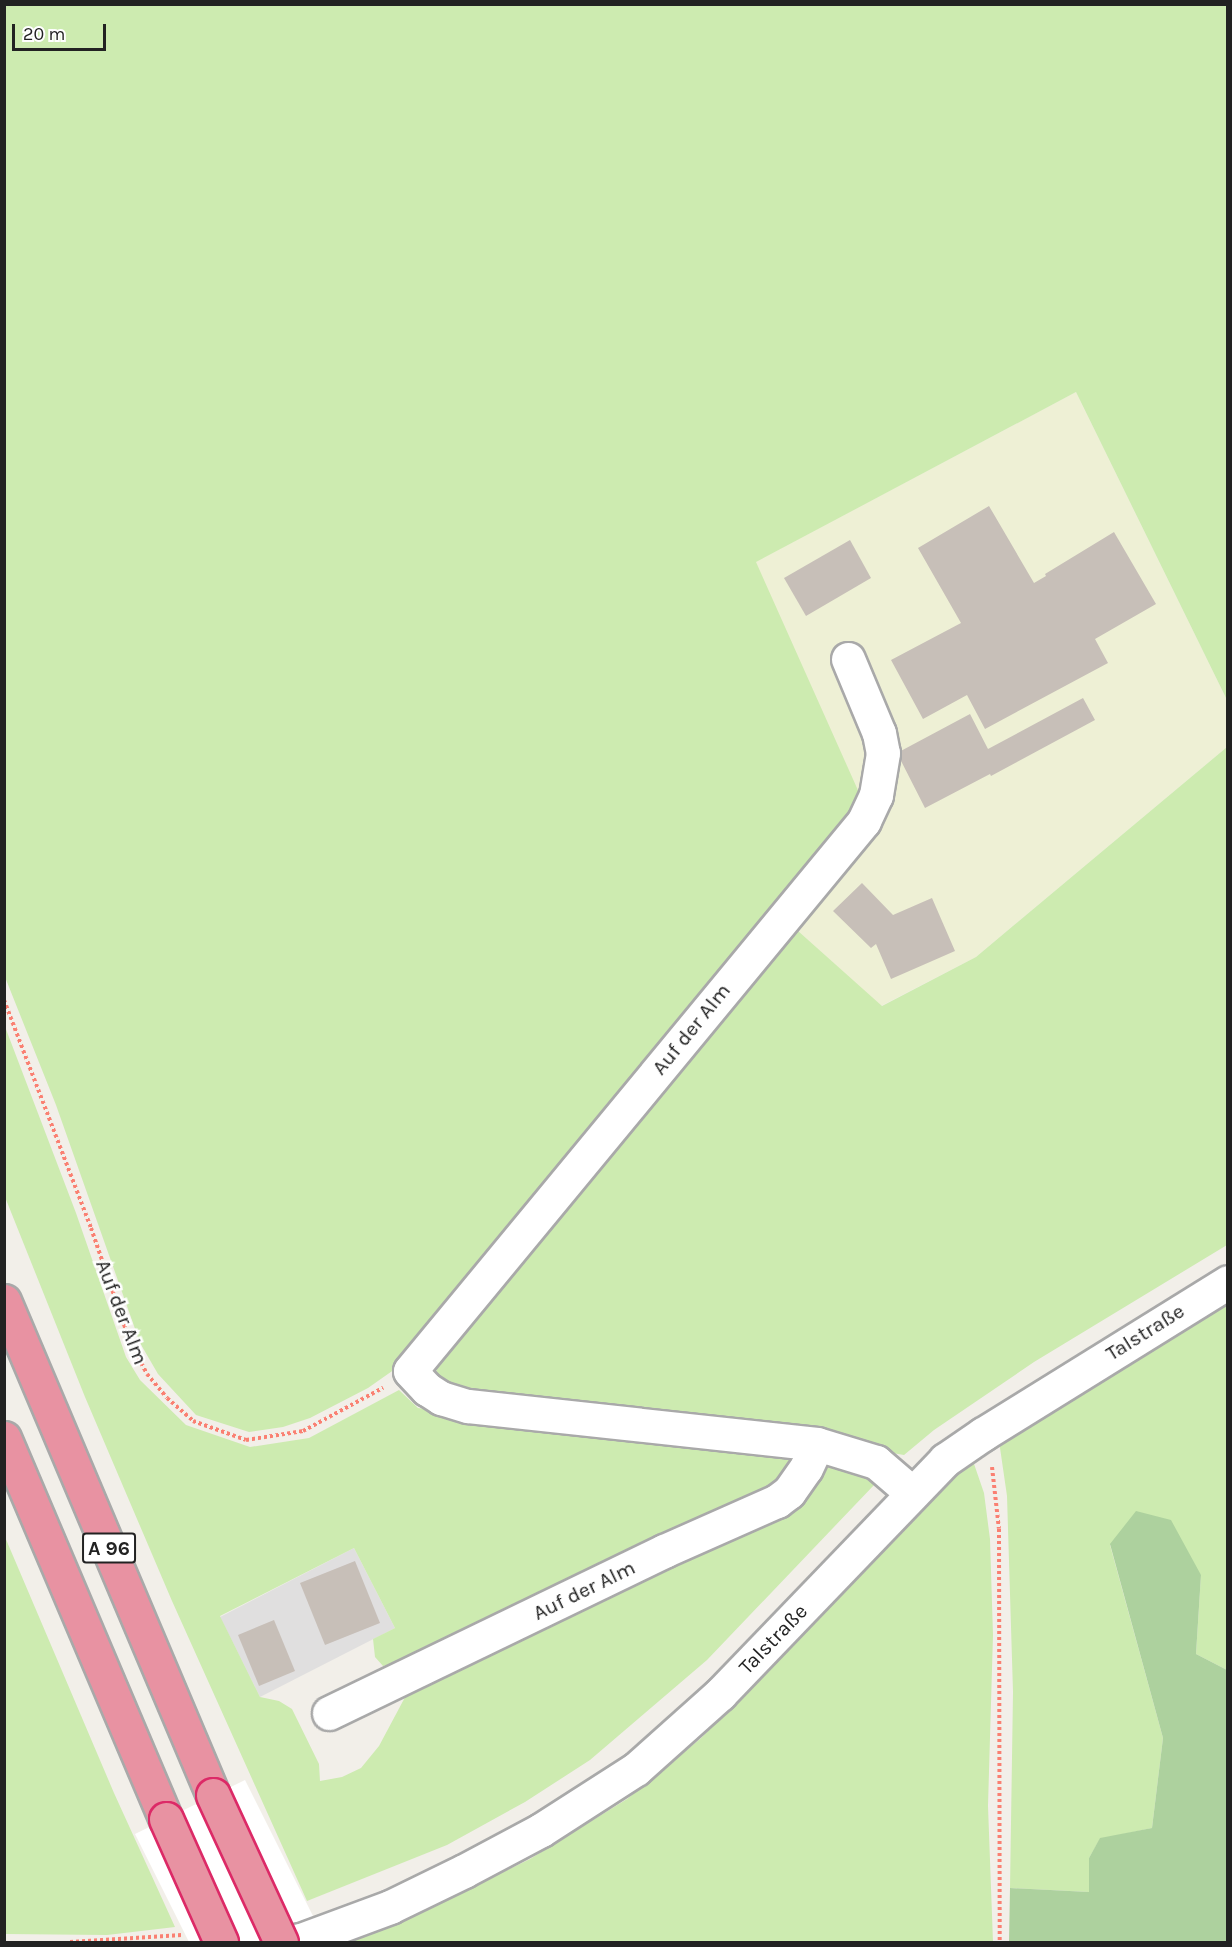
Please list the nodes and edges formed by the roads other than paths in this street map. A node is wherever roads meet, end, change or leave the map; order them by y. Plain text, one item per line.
1 (848, 659) dead end
2 (1227, 1282) edge
3 (4, 1301) edge
4 (4, 1438) edge
5 (818, 1444) junction
6 (912, 1493) junction
7 (328, 1713) dead end
8 (221, 1942) edge
9 (280, 1942) edge
10 (285, 1942) edge

1 - 5 street, Auf der Alm
2 - 6 street, Talstraße
3 - 9 highway, A 96, bridge
4 - 8 highway, A 96, bridge
5 - 6 street
5 - 7 street, Auf der Alm
6 - 10 street, Talstraße

